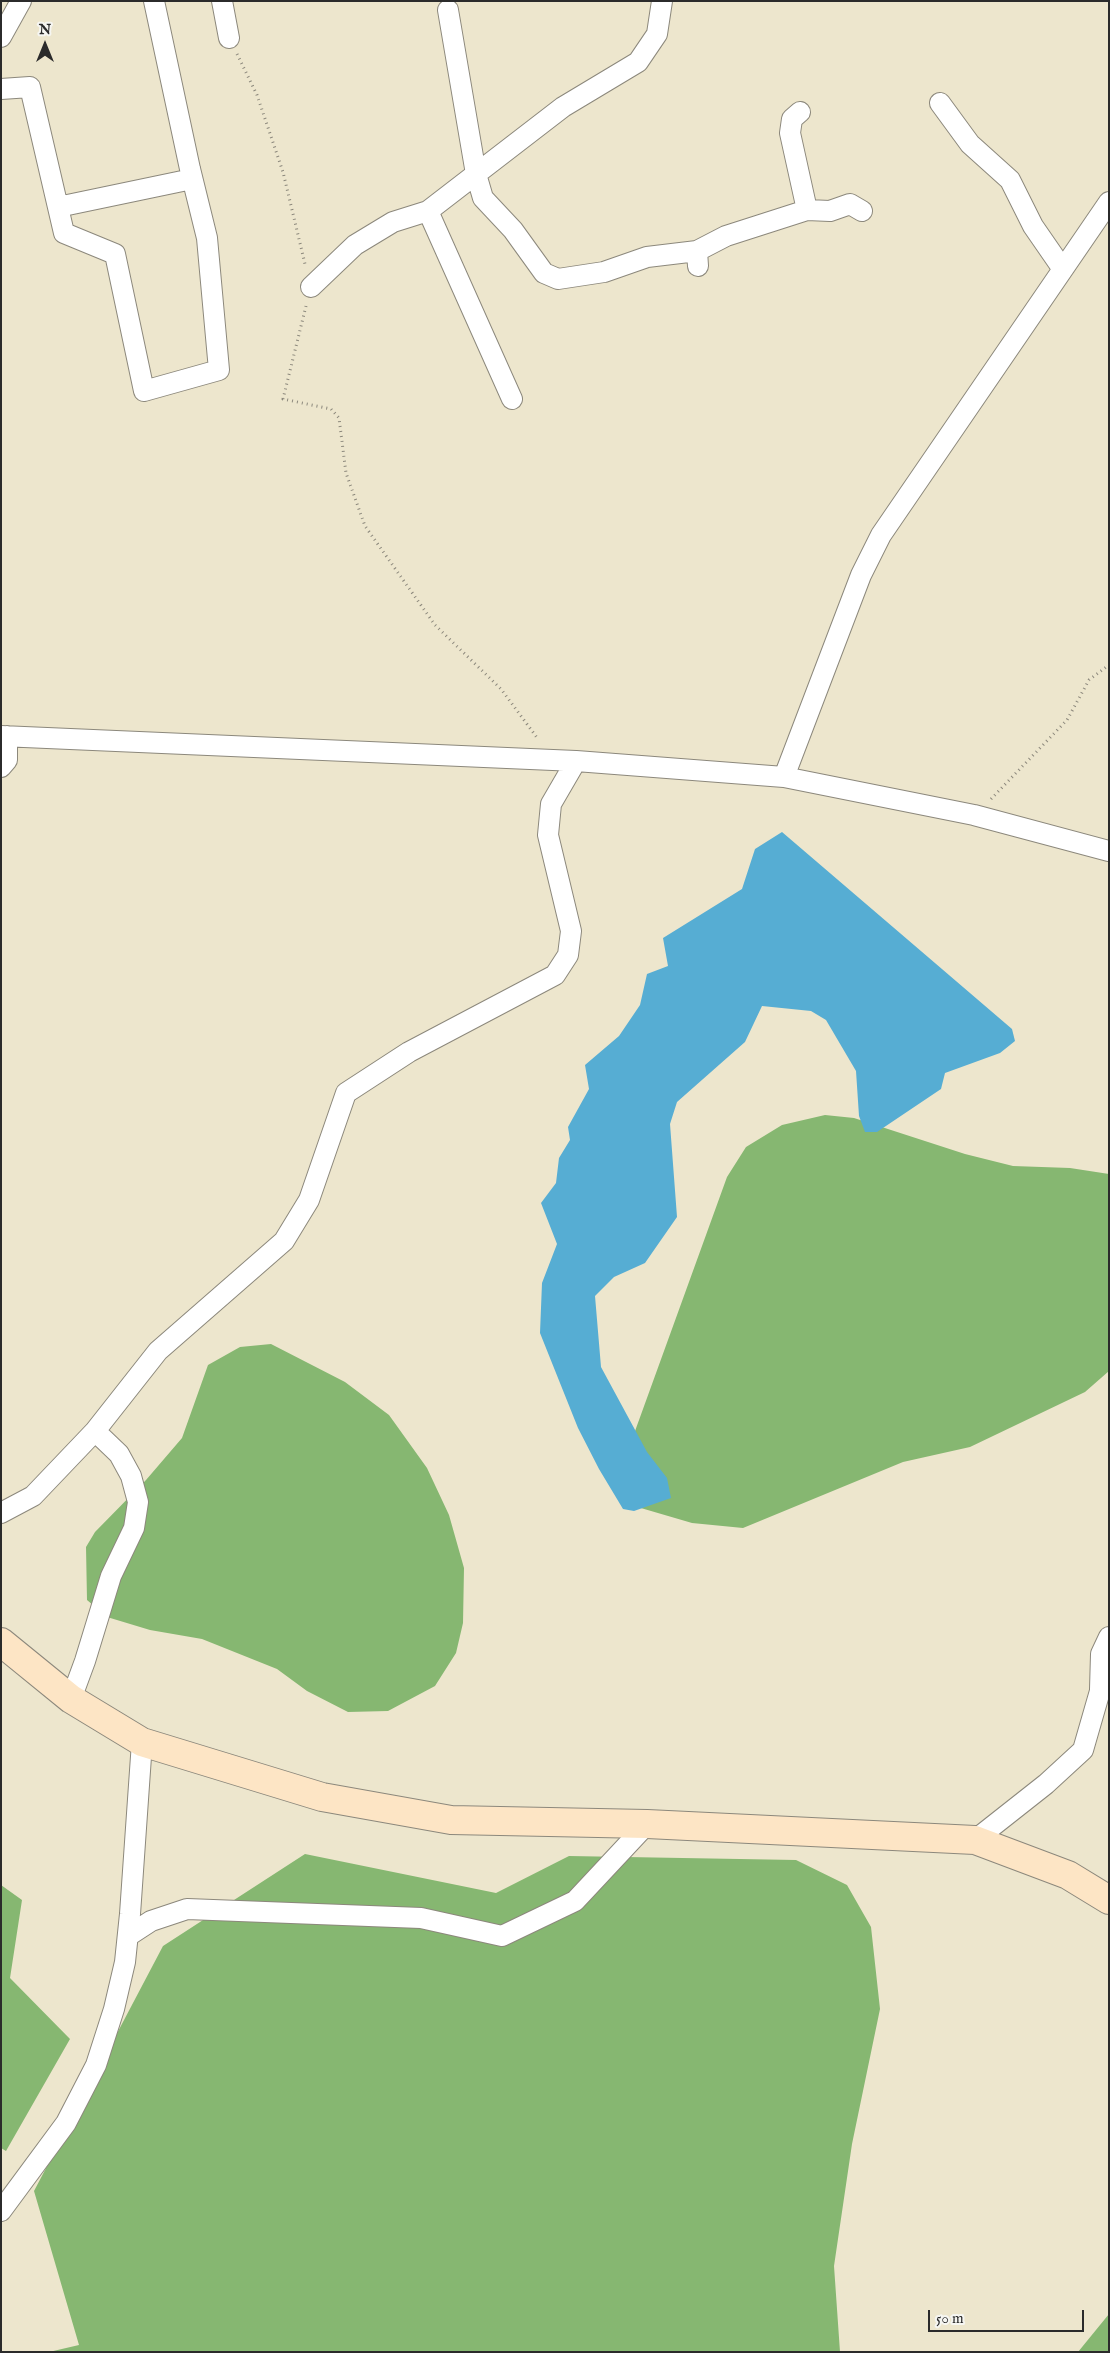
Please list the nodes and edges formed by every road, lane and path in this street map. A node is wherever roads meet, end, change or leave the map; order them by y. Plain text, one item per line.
1 (21, 1) edge
2 (154, 1) edge
3 (222, 1) edge
4 (662, 1) edge
5 (448, 10) dead end
6 (1, 37) edge
7 (229, 38) joint
8 (1, 89) edge
9 (940, 103) dead end
10 (800, 112) dead end
11 (476, 174) junction
12 (192, 179) junction
13 (1109, 202) edge
14 (58, 207) junction
15 (808, 210) junction
16 (428, 212) junction
17 (862, 212) dead end
18 (1062, 268) junction
19 (311, 287) junction
20 (512, 399) dead end
21 (1109, 665) edge
22 (4, 736) edge
23 (553, 760) junction
24 (576, 761) junction
25 (1, 767) edge
26 (784, 777) junction
27 (974, 816) junction
28 (1109, 851) edge
29 (95, 1431) junction
30 (1, 1514) edge
31 (1109, 1637) edge
32 (1, 1642) edge
33 (1104, 1683) edge
34 (71, 1699) junction
35 (142, 1742) junction
36 (647, 1824) junction
37 (975, 1840) junction
38 (1109, 1900) edge
39 (128, 1936) junction
40 (1, 2211) edge

1 - 6 street
2 - 12 street
3 - 7 street
4 - 11 street
5 - 11 street
7 - 19 path
8 - 14 street
9 - 18 street
10 - 15 street
11 - 15 street
11 - 16 street
12 - 14 street
12 - 14 street
13 - 18 street
15 - 17 street
16 - 19 street
16 - 20 street
18 - 26 street
19 - 23 path
21 - 27 path
22 - 23 street
22 - 25 street
23 - 24 street
24 - 26 street
24 - 29 street
26 - 27 street
27 - 28 street
29 - 30 street
29 - 34 street
31 - 33 street
32 - 34 street
33 - 37 street
34 - 35 street
35 - 36 street
35 - 39 street
36 - 37 street
36 - 39 street
37 - 38 street
39 - 40 street

